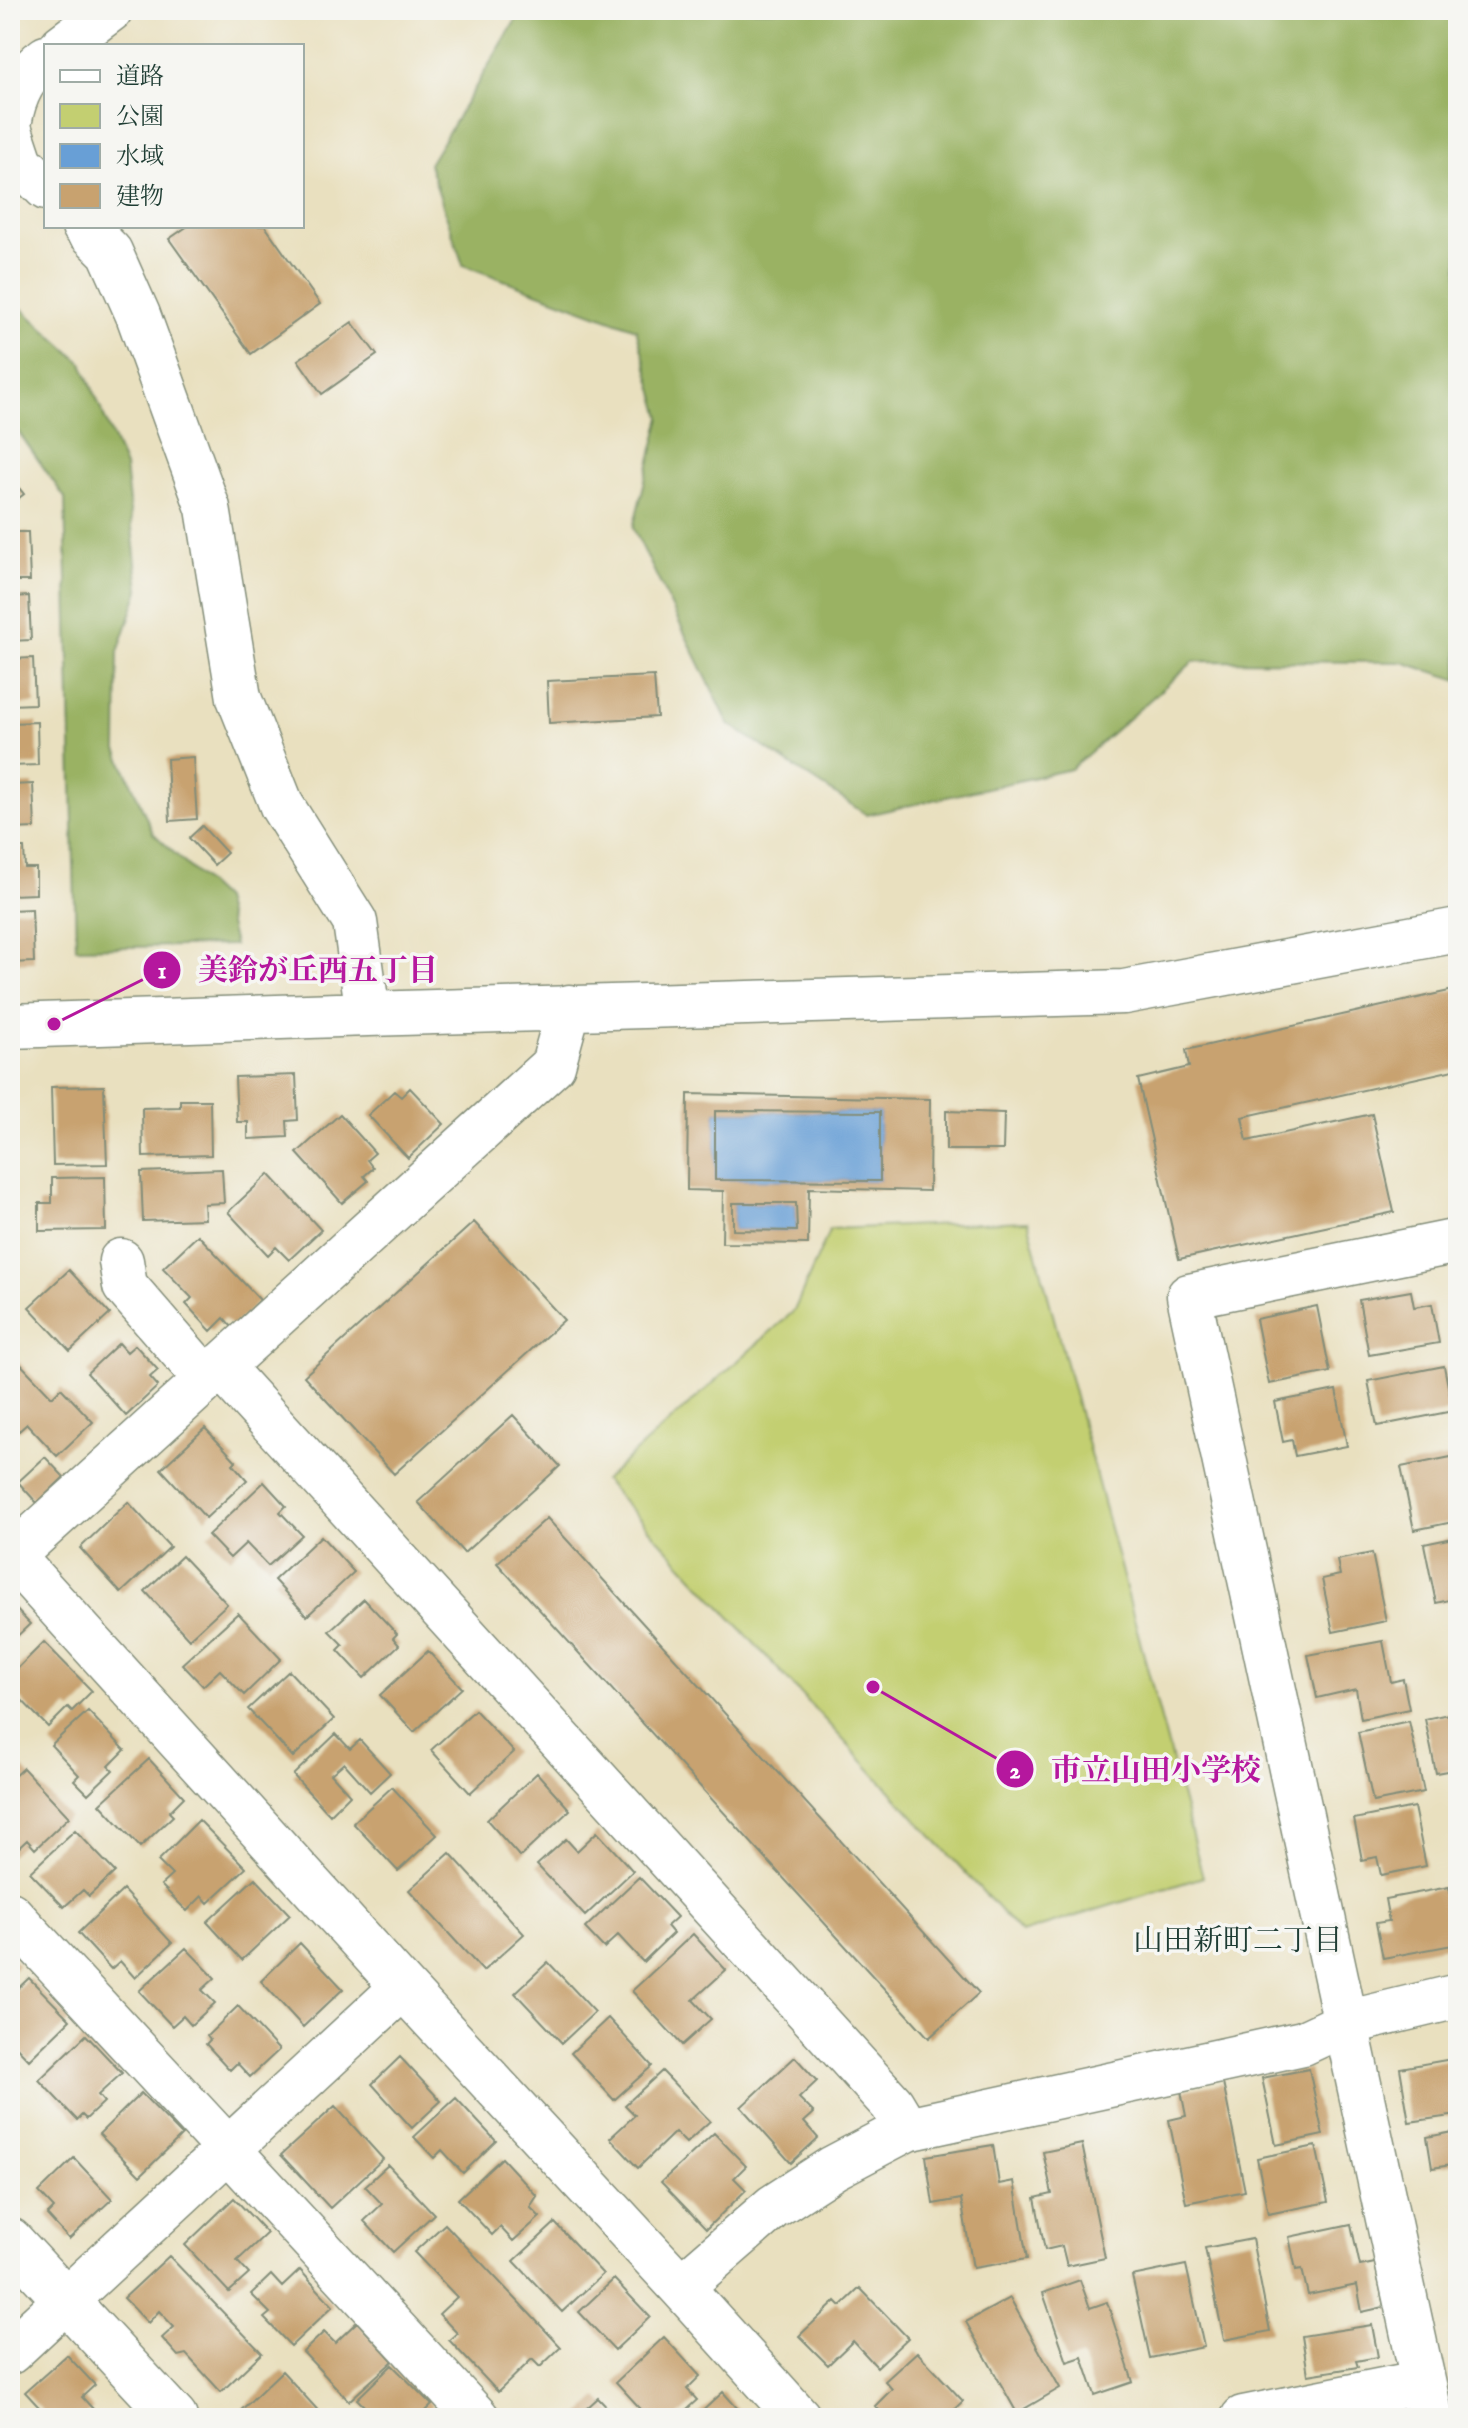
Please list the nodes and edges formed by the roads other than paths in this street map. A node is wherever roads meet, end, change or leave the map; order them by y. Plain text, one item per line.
1 (110, 10) edge
2 (65, 44) edge
3 (44, 59) edge
4 (10, 120) edge
5 (10, 130) edge
6 (44, 186) edge
7 (86, 228) edge
8 (1458, 930) edge
9 (569, 1007) junction
10 (368, 1014) junction
11 (10, 1026) edge
12 (1456, 1251) edge
13 (121, 1261) dead end
14 (213, 1372) junction
15 (11, 1555) edge
16 (10, 1914) edge
17 (403, 1987) junction
18 (1458, 1996) edge
19 (1346, 2023) junction
20 (907, 2129) junction
21 (228, 2152) junction
22 (10, 2240) edge
23 (681, 2287) junction
24 (66, 2300) junction
25 (10, 2352) edge
26 (1427, 2400) edge
27 (175, 2418) edge
28 (477, 2418) edge
29 (799, 2418) edge
30 (1243, 2418) edge

1 - 2 street
3 - 4 street
5 - 6 street
7 - 10 street
8 - 9 street
9 - 10 street
9 - 14 street
10 - 11 street
12 - 19 street
13 - 14 street
14 - 15 street
14 - 20 street
15 - 17 street
16 - 21 street
17 - 21 street
17 - 23 street
18 - 19 street
19 - 20 street
19 - 26 street
20 - 23 street
21 - 24 street
21 - 28 street
22 - 24 street
23 - 29 street
24 - 25 street
24 - 27 street
26 - 30 street

